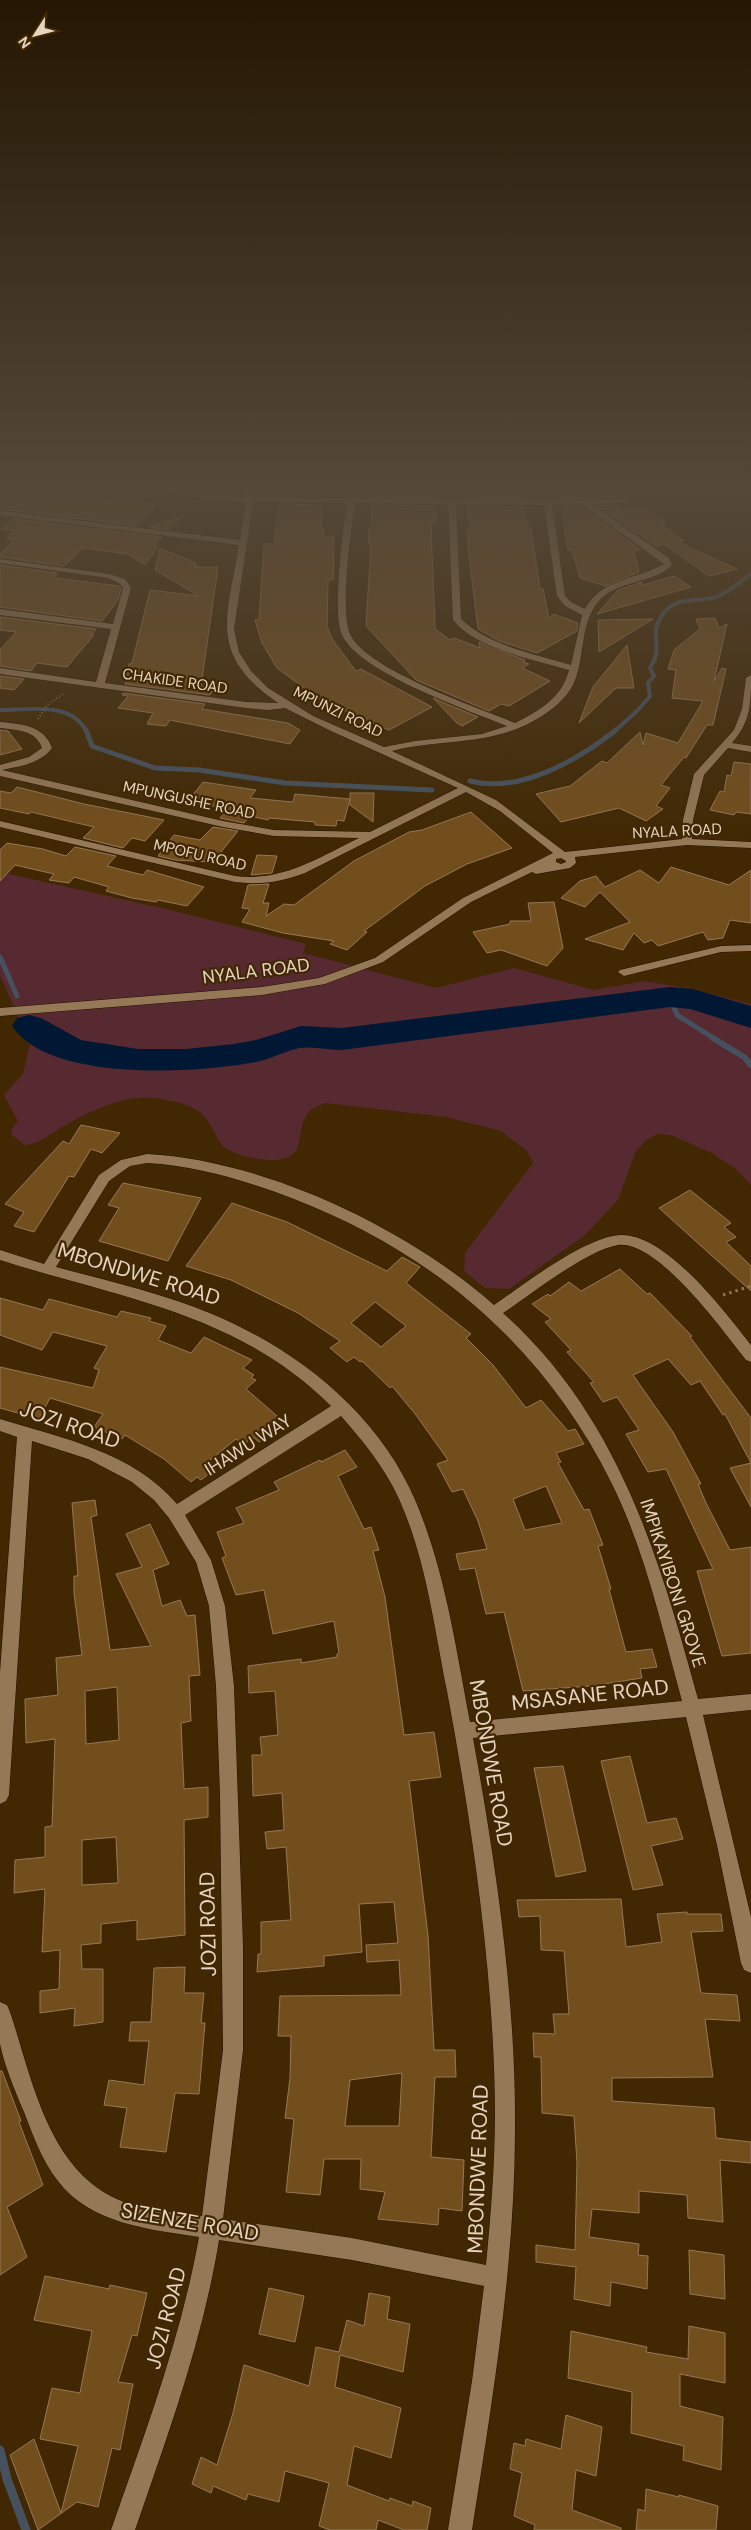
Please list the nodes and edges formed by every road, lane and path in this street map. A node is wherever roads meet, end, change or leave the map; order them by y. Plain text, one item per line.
1 (122, 604) edge
2 (233, 604) edge
3 (344, 604) edge
4 (456, 604) edge
5 (568, 604) edge
6 (591, 604) edge
7 (0, 612) edge
8 (586, 613) junction
9 (116, 627) junction
10 (574, 669) junction
11 (0, 671) edge
12 (751, 678) edge
13 (100, 684) junction
14 (47, 705) dead end
15 (286, 705) junction
16 (36, 721) dead end
17 (0, 725) edge
18 (515, 726) junction
19 (725, 745) junction
20 (751, 749) edge
21 (383, 750) junction
22 (0, 768) edge
23 (0, 773) edge
24 (466, 788) junction
25 (0, 824) edge
26 (374, 835) junction
27 (687, 842) junction
28 (751, 845) edge
29 (560, 858) junction
30 (559, 867) joint
31 (518, 875) junction
32 (751, 948) edge
33 (624, 972) dead end
34 (0, 1012) edge
35 (0, 1255) edge
36 (47, 1270) junction
37 (751, 1286) edge
38 (706, 1300) junction
39 (494, 1312) junction
40 (751, 1356) edge
41 (341, 1408) junction
42 (0, 1425) edge
43 (25, 1433) junction
44 (175, 1513) junction
45 (751, 1702) edge
46 (693, 1708) junction
47 (464, 1730) junction
48 (0, 1795) edge
49 (751, 1963) edge
50 (0, 2012) edge
51 (212, 2227) junction
52 (497, 2278) junction
53 (123, 2530) edge
54 (460, 2530) edge

1 - 9 street
2 - 15 street, MPUNZI ROAD
3 - 18 street
4 - 10 street
5 - 8 street
6 - 8 street
7 - 9 street
8 - 10 street
9 - 13 street
10 - 18 street
11 - 13 street, CHAKIDE ROAD
12 - 19 street
13 - 15 street, CHAKIDE ROAD
14 - 16 path
15 - 21 street, MPUNZI ROAD
17 - 22 street
18 - 21 street
19 - 20 street
19 - 27 street
21 - 24 street, MPUNZI ROAD
23 - 26 street, MPUNGUSHE ROAD
24 - 26 street, MPOFU ROAD
24 - 29 street, MPUNZI ROAD
25 - 26 street, MPOFU ROAD
27 - 28 street, NYALA ROAD
27 - 29 street, NYALA ROAD
29 - 30 street, MPUNZI ROAD
29 - 31 street, NYALA ROAD
30 - 31 street, NYALA ROAD
31 - 34 street, NYALA ROAD
32 - 33 street
35 - 36 street, MBONDWE ROAD
36 - 39 street, IMPIKAYIBONI GROVE
36 - 41 street, MBONDWE ROAD
37 - 38 path
38 - 39 street
38 - 40 street
39 - 46 street, IMPIKAYIBONI GROVE
41 - 44 street, IHAWU WAY
41 - 47 street, MBONDWE ROAD
42 - 43 street, JOZI ROAD
43 - 44 street, JOZI ROAD
43 - 48 street
44 - 51 street, JOZI ROAD
45 - 46 street, MSASANE ROAD
46 - 47 street, MSASANE ROAD
46 - 49 street, IMPIKAYIBONI GROVE
47 - 52 street, MBONDWE ROAD
50 - 51 street, SIZENZE ROAD
51 - 52 street, SIZENZE ROAD
51 - 53 street, JOZI ROAD
52 - 54 street, MBONDWE ROAD

